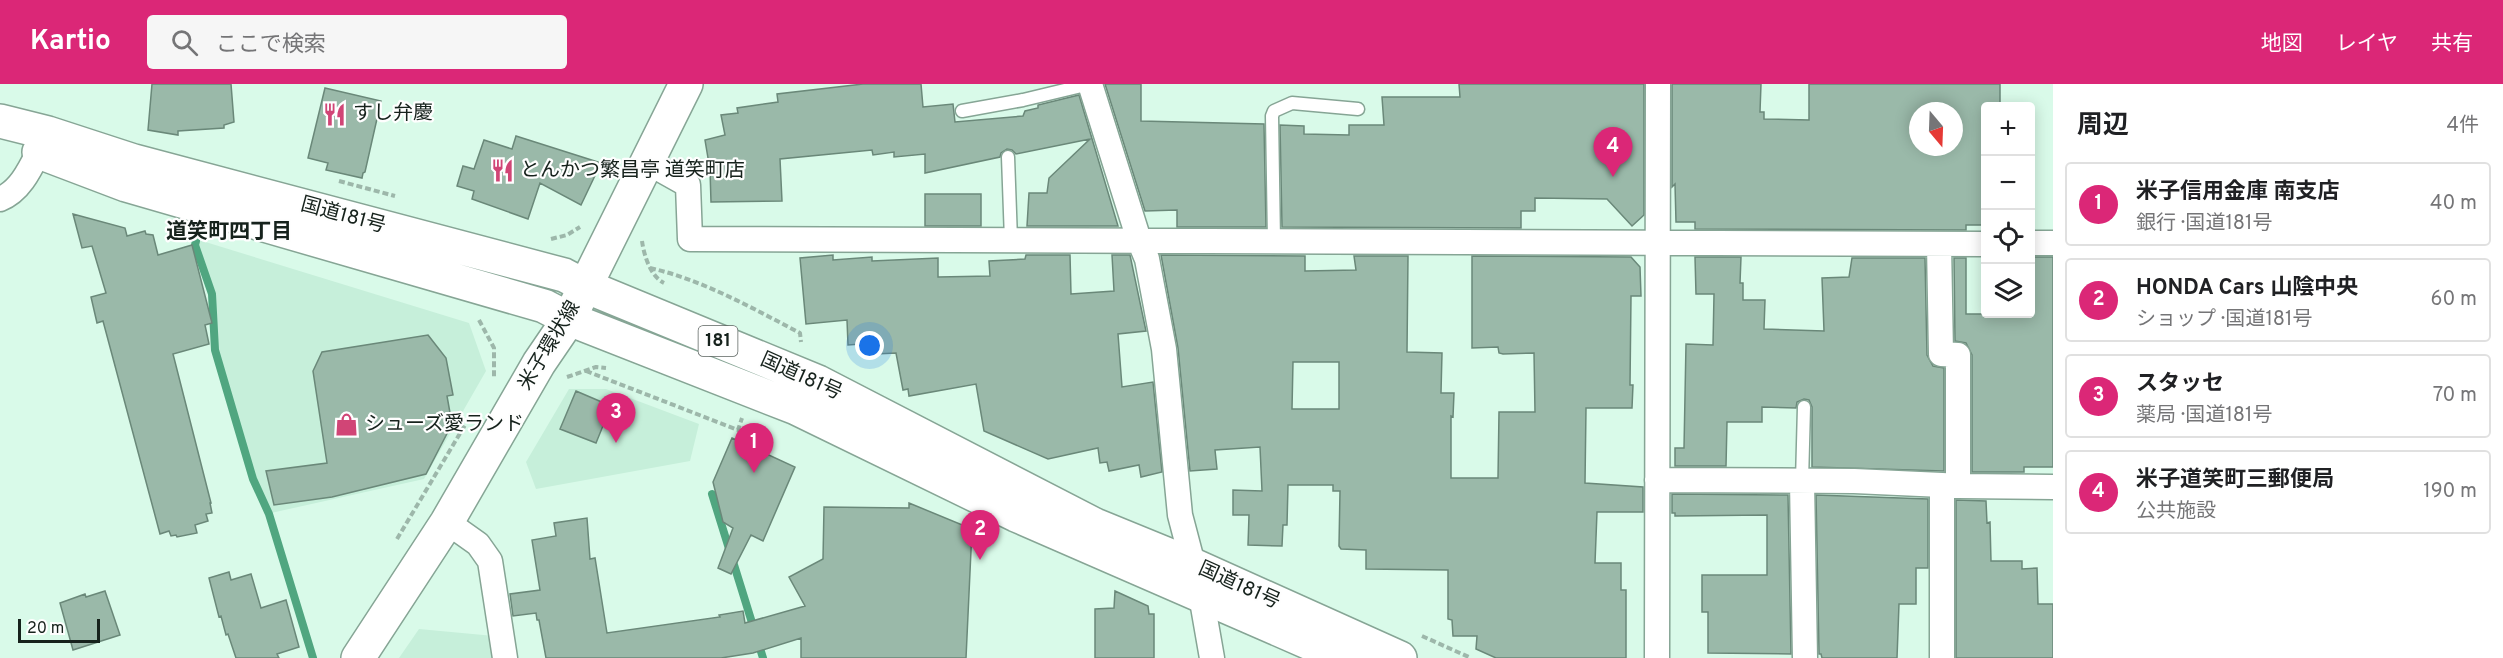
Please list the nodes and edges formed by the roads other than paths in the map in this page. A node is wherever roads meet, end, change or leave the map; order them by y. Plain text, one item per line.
1 (686, 84) edge
2 (1658, 84) edge
3 (1086, 86) edge
4 (1358, 109) dead end
5 (962, 111) dead end
6 (0, 121) edge
7 (0, 140) edge
8 (43, 142) junction
9 (1008, 157) dead end
10 (647, 162) junction
11 (0, 200) edge
12 (1011, 240) junction
13 (1139, 240) junction
14 (1274, 241) junction
15 (1658, 242) junction
16 (2035, 243) edge
17 (2053, 243) edge
18 (1939, 244) junction
19 (1981, 244) edge
20 (585, 286) junction
21 (569, 319) junction
22 (1804, 407) dead end
23 (1657, 480) junction
24 (1802, 481) junction
25 (1950, 486) junction
26 (2053, 487) edge
27 (447, 522) junction
28 (1197, 580) junction
29 (358, 658) edge
30 (505, 658) edge
31 (1212, 658) edge
32 (1344, 658) edge
33 (1400, 658) edge
34 (1657, 658) edge
35 (1805, 658) edge
36 (1942, 658) edge

1 - 10 main road, 米子環状線
2 - 15 street
3 - 5 lane
3 - 13 street
4 - 14 lane
6 - 8 main road, 国道181号 / 181
7 - 8 main road, 国道181号 / 181
8 - 11 street
8 - 20 main road, 国道181号 / 181
8 - 21 main road, 国道181号 / 181
9 - 12 lane
10 - 12 street
10 - 20 main road, 米子環状線
12 - 13 street
13 - 14 street
13 - 28 street
14 - 15 street
15 - 18 street
15 - 23 street
16 - 17 street
18 - 19 street
18 - 25 street
20 - 21 main road, 米子環状線
20 - 28 main road, 国道181号 / 181
21 - 27 main road, 米子環状線
21 - 28 main road, 国道181号 / 181
22 - 24 lane
23 - 24 street
23 - 34 street
24 - 25 street
24 - 35 street
25 - 26 street
25 - 36 street
27 - 29 main road, 米子環状線
27 - 30 street
28 - 31 street
28 - 32 main road, 国道181号 / 181
28 - 33 main road, 国道181号 / 181

